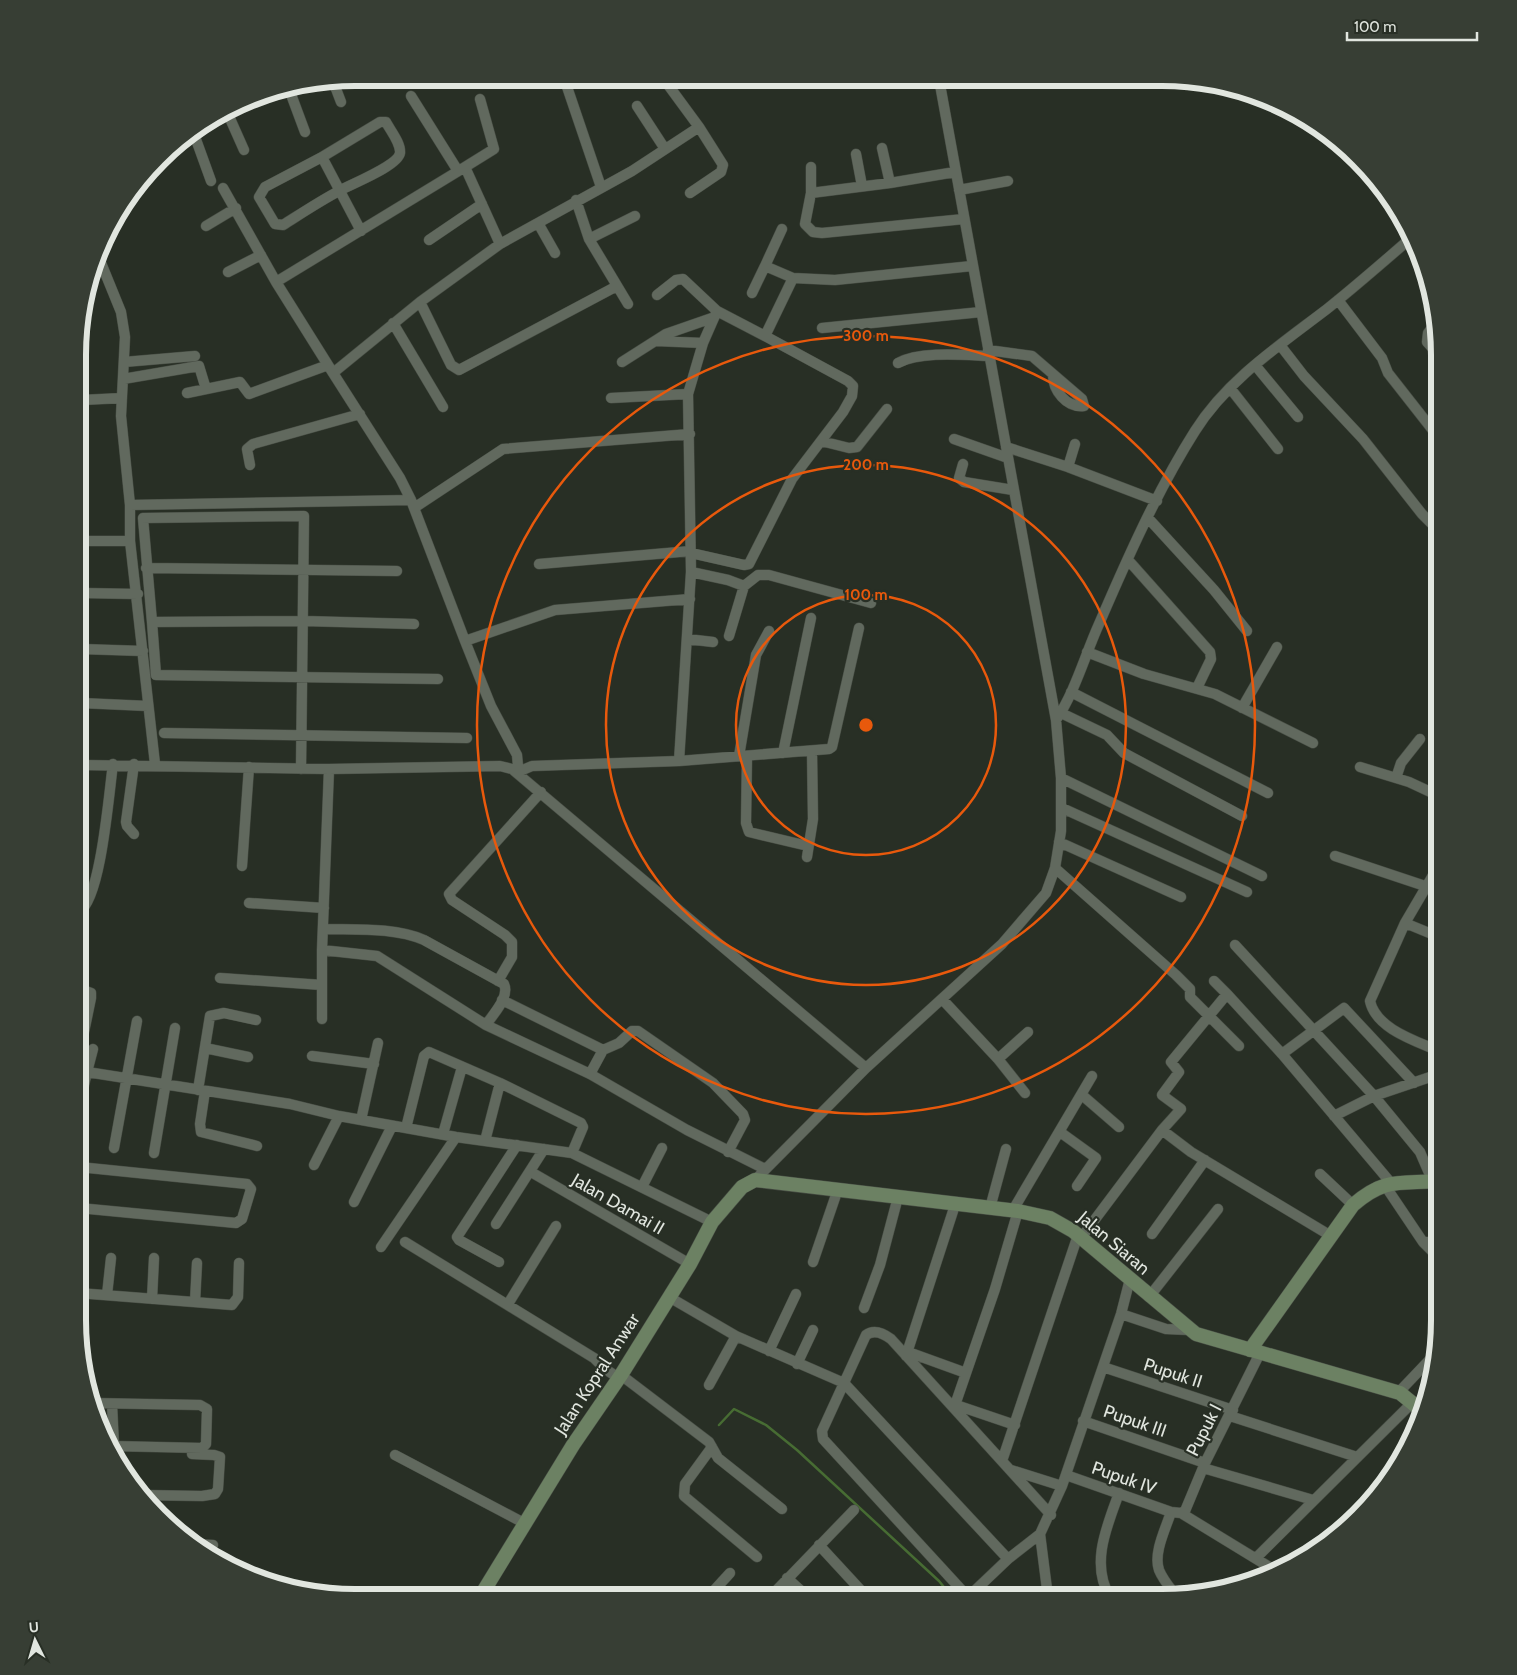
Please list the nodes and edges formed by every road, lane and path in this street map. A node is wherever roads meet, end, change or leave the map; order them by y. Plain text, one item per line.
1 (567, 86) edge
2 (669, 86) edge
3 (940, 86) edge
4 (335, 87) edge
5 (291, 94) edge
6 (411, 96) dead end
7 (480, 99) dead end
8 (341, 102) dead end
9 (637, 106) dead end
10 (230, 117) edge
11 (699, 127) junction
12 (305, 132) dead end
13 (196, 139) edge
14 (882, 148) dead end
15 (666, 149) junction
16 (244, 150) dead end
17 (856, 154) dead end
18 (322, 158) junction
19 (811, 167) dead end
20 (461, 169) junction
21 (955, 172) junction
22 (211, 182) dead end
23 (1008, 182) dead end
24 (890, 183) junction
25 (862, 186) junction
26 (601, 187) junction
27 (223, 188) dead end
28 (959, 190) junction
29 (339, 191) junction
30 (690, 192) dead end
31 (811, 193) junction
32 (576, 200) junction
33 (482, 204) junction
34 (236, 208) junction
35 (635, 216) dead end
36 (964, 219) junction
37 (538, 223) junction
38 (206, 226) dead end
39 (782, 229) dead end
40 (361, 231) junction
41 (590, 239) junction
42 (429, 240) dead end
43 (1406, 242) edge
44 (500, 244) junction
45 (555, 253) dead end
46 (261, 255) junction
47 (102, 266) edge
48 (766, 266) junction
49 (972, 266) junction
50 (228, 272) dead end
51 (793, 278) junction
52 (276, 282) junction
53 (617, 286) junction
54 (752, 293) dead end
55 (657, 295) dead end
56 (1338, 300) junction
57 (420, 302) junction
58 (628, 304) dead end
59 (981, 312) junction
60 (715, 315) junction
61 (393, 324) junction
62 (822, 328) dead end
63 (1429, 333) edge
64 (765, 336) junction
65 (656, 341) junction
66 (703, 343) junction
67 (1280, 346) junction
68 (1431, 347) edge
69 (988, 353) junction
70 (195, 356) dead end
71 (124, 362) junction
72 (622, 362) dead end
73 (898, 363) dead end
74 (1255, 365) junction
75 (330, 369) junction
76 (1053, 375) dead end
77 (123, 379) junction
78 (1230, 388) junction
79 (206, 389) junction
80 (187, 393) dead end
81 (688, 394) junction
82 (122, 398) junction
83 (611, 398) dead end
84 (86, 400) edge
85 (443, 406) dead end
86 (887, 409) dead end
87 (360, 414) junction
88 (1298, 417) dead end
89 (1431, 428) edge
90 (690, 434) junction
91 (954, 439) dead end
92 (821, 441) junction
93 (1075, 444) dead end
94 (1006, 446) junction
95 (1278, 449) dead end
96 (1008, 458) junction
97 (963, 464) dead end
98 (250, 465) dead end
99 (1068, 467) junction
100 (1013, 490) junction
101 (1157, 501) junction
102 (413, 504) junction
103 (130, 505) junction
104 (1148, 518) junction
105 (1431, 518) edge
106 (130, 540) junction
107 (86, 541) edge
108 (691, 552) junction
109 (1129, 561) junction
110 (540, 564) dead end
111 (146, 568) junction
112 (304, 569) junction
113 (398, 571) dead end
114 (691, 572) junction
115 (744, 586) junction
116 (86, 593) edge
117 (138, 594) junction
118 (690, 599) junction
119 (871, 603) dead end
120 (811, 618) dead end
121 (304, 621) junction
122 (152, 622) junction
123 (414, 624) dead end
124 (860, 628) dead end
125 (769, 631) dead end
126 (1247, 631) dead end
127 (729, 636) dead end
128 (687, 639) junction
129 (465, 641) junction
130 (713, 642) dead end
131 (1277, 646) dead end
132 (86, 649) edge
133 (143, 651) junction
134 (1087, 652) junction
135 (303, 677) junction
136 (438, 679) dead end
137 (1197, 688) junction
138 (1071, 692) junction
139 (86, 704) edge
140 (148, 706) junction
141 (1242, 708) junction
142 (1058, 716) junction
143 (164, 733) dead end
144 (302, 736) junction
145 (467, 738) dead end
146 (1420, 739) dead end
147 (1314, 743) dead end
148 (812, 751) junction
149 (783, 753) junction
150 (743, 756) junction
151 (679, 761) junction
152 (113, 764) junction
153 (134, 764) junction
154 (155, 764) junction
155 (86, 765) edge
156 (248, 767) junction
157 (1360, 767) dead end
158 (301, 769) junction
159 (329, 769) junction
160 (517, 772) junction
161 (1061, 778) junction
162 (1396, 778) junction
163 (541, 792) junction
164 (1268, 793) dead end
165 (1431, 793) edge
166 (1062, 808) junction
167 (1242, 816) dead end
168 (134, 834) dead end
169 (1060, 842) junction
170 (1335, 856) dead end
171 (242, 866) dead end
172 (1055, 868) junction
173 (1262, 876) dead end
174 (1431, 877) edge
175 (1425, 886) junction
176 (1247, 892) dead end
177 (1181, 897) dead end
178 (250, 903) dead end
179 (86, 905) edge
180 (324, 908) junction
181 (1405, 923) junction
182 (323, 929) junction
183 (1431, 934) edge
184 (1235, 945) dead end
185 (322, 950) junction
186 (220, 978) dead end
187 (498, 981) junction
188 (1214, 981) dead end
189 (322, 985) junction
190 (86, 991) edge
191 (1227, 994) junction
192 (942, 999) junction
193 (502, 1000) junction
194 (1208, 1014) junction
195 (322, 1019) dead end
196 (256, 1020) dead end
197 (137, 1021) dead end
198 (486, 1025) junction
199 (86, 1027) edge
200 (174, 1028) dead end
201 (1316, 1031) junction
202 (1028, 1032) dead end
203 (378, 1043) dead end
204 (1239, 1046) dead end
205 (1431, 1047) edge
206 (205, 1048) junction
207 (93, 1049) dead end
208 (603, 1050) junction
209 (1282, 1054) junction
210 (312, 1056) dead end
211 (248, 1057) dead end
212 (998, 1059) junction
213 (374, 1064) junction
214 (462, 1067) junction
215 (866, 1068) junction
216 (87, 1072) junction
217 (590, 1074) junction
218 (86, 1075) edge
219 (1092, 1076) dead end
220 (1431, 1077) edge
221 (127, 1079) junction
222 (500, 1083) junction
223 (1414, 1083) junction
224 (166, 1085) junction
225 (202, 1091) junction
226 (1024, 1093) dead end
227 (1082, 1095) junction
228 (1374, 1096) junction
229 (339, 1116) junction
230 (1334, 1116) junction
231 (361, 1120) junction
232 (392, 1126) junction
233 (1119, 1127) dead end
234 (406, 1128) junction
235 (1162, 1130) junction
236 (1060, 1132) junction
237 (443, 1134) junction
238 (456, 1137) junction
239 (485, 1141) junction
240 (517, 1145) junction
241 (257, 1146) dead end
242 (114, 1148) dead end
243 (662, 1148) dead end
244 (544, 1149) junction
245 (1006, 1149) dead end
246 (728, 1152) junction
247 (154, 1153) dead end
248 (572, 1154) junction
249 (1205, 1160) junction
250 (314, 1165) dead end
251 (86, 1168) edge
252 (531, 1172) junction
253 (1431, 1173) edge
254 (760, 1174) junction
255 (1320, 1174) dead end
256 (1431, 1182) edge
257 (1388, 1184) junction
258 (1078, 1186) dead end
259 (642, 1187) junction
260 (838, 1189) junction
261 (898, 1197) junction
262 (354, 1202) dead end
263 (955, 1205) junction
264 (1353, 1205) junction
265 (990, 1208) junction
266 (86, 1209) edge
267 (1218, 1209) dead end
268 (1016, 1210) junction
269 (712, 1222) junction
270 (496, 1224) dead end
271 (556, 1226) dead end
272 (1152, 1234) dead end
273 (1331, 1236) junction
274 (1080, 1237) junction
275 (405, 1242) dead end
276 (1423, 1242) junction
277 (1431, 1242) edge
278 (381, 1247) dead end
279 (1431, 1250) edge
280 (111, 1258) dead end
281 (154, 1258) dead end
282 (499, 1262) dead end
283 (813, 1262) dead end
284 (197, 1263) dead end
285 (239, 1263) dead end
286 (690, 1264) junction
287 (1130, 1280) junction
288 (86, 1294) edge
289 (796, 1294) dead end
290 (107, 1295) junction
291 (669, 1297) junction
292 (1149, 1297) junction
293 (152, 1299) junction
294 (195, 1302) junction
295 (508, 1304) junction
296 (864, 1308) dead end
297 (1121, 1314) junction
298 (813, 1330) dead end
299 (1189, 1330) junction
300 (736, 1336) junction
301 (769, 1351) junction
302 (1255, 1351) junction
303 (907, 1354) junction
304 (1427, 1361) edge
305 (797, 1364) junction
306 (1103, 1367) junction
307 (966, 1373) junction
308 (620, 1376) junction
309 (844, 1383) junction
310 (709, 1385) dead end
311 (1398, 1393) junction
312 (100, 1403) edge
313 (112, 1404) junction
314 (1416, 1405) edge
315 (955, 1407) junction
316 (1415, 1408) edge
317 (1231, 1413) junction
318 (1084, 1421) junction
319 (1015, 1425) junction
320 (113, 1436) edge
321 (712, 1447) junction
322 (119, 1448) edge
323 (119, 1448) edge
324 (394, 1455) dead end
325 (1357, 1457) junction
326 (1002, 1461) junction
327 (1204, 1465) junction
328 (1010, 1470) junction
329 (1064, 1480) junction
330 (1119, 1493) junction
331 (151, 1495) edge
332 (1313, 1500) junction
333 (782, 1509) dead end
334 (854, 1510) dead end
335 (1176, 1513) junction
336 (1051, 1515) junction
337 (524, 1523) junction
338 (1040, 1534) junction
339 (209, 1545) edge
340 (213, 1545) dead end
341 (819, 1545) junction
342 (757, 1557) dead end
343 (1256, 1558) junction
344 (1008, 1559) junction
345 (1269, 1566) edge
346 (730, 1573) dead end
347 (787, 1578) junction
348 (1171, 1588) edge
349 (485, 1589) edge
350 (715, 1589) edge
351 (777, 1589) edge
352 (799, 1589) edge
353 (860, 1589) edge
354 (961, 1589) edge
355 (976, 1589) edge
356 (1047, 1589) edge
357 (1106, 1589) edge

1 - 26 street
2 - 11 street
3 - 21 street
4 - 8 street
5 - 12 street
6 - 20 street
7 - 20 street
9 - 15 street
10 - 16 street
11 - 15 street
11 - 30 street
13 - 22 street
14 - 24 street
15 - 26 street
17 - 25 street
18 - 29 street
18 - 29 street
18 - 29 street
19 - 31 street
20 - 33 street
20 - 40 street
21 - 24 street
21 - 28 street
23 - 28 street
24 - 25 street
25 - 31 street
26 - 32 street
27 - 34 street
28 - 36 street
29 - 40 street
31 - 36 street
32 - 37 street
32 - 41 street
33 - 42 street
33 - 44 street
34 - 38 street
34 - 46 street
35 - 41 street
36 - 49 street
37 - 44 street
37 - 45 street
39 - 48 street
40 - 52 street
41 - 53 street
43 - 56 street
44 - 57 street
46 - 50 street
46 - 52 street
47 - 71 street
48 - 51 street
48 - 54 street
49 - 51 street
49 - 59 street
51 - 64 street
52 - 75 street
53 - 57 street
53 - 58 street
55 - 60 street
56 - 67 street
56 - 89 street
57 - 61 street
59 - 62 street
59 - 69 street
60 - 64 street
60 - 65 street
60 - 66 street
61 - 75 street
61 - 85 street
63 - 68 street
64 - 92 street
65 - 66 street
65 - 72 street
66 - 81 street
67 - 74 street
67 - 105 street
69 - 73 street
69 - 76 street
69 - 94 street
70 - 71 street
71 - 77 street
74 - 78 street
74 - 88 street
75 - 79 street
75 - 87 street
77 - 79 street
77 - 82 street
78 - 95 street
78 - 101 street
79 - 80 street
81 - 83 street
81 - 90 street
82 - 84 street
82 - 103 street
86 - 92 street
87 - 98 street
87 - 102 street
90 - 102 street
90 - 108 street
91 - 96 street
92 - 108 street
93 - 99 street
94 - 96 street
94 - 99 street
96 - 100 street
97 - 100 street
99 - 101 street
100 - 142 street
101 - 104 street
102 - 103 street
102 - 129 street
103 - 106 street
104 - 109 street
104 - 126 street
106 - 107 street
106 - 117 street
108 - 110 street
108 - 114 street
109 - 134 street
109 - 137 street
111 - 112 street
111 - 112 street
111 - 122 street
112 - 113 street
112 - 121 street
114 - 115 street
114 - 118 street
115 - 119 street
115 - 127 street
116 - 117 street
117 - 133 street
118 - 128 street
118 - 129 street
120 - 149 street
121 - 122 street
121 - 123 street
121 - 135 street
122 - 135 street
124 - 148 street
125 - 150 street
128 - 130 street
128 - 151 street
129 - 160 street
131 - 141 street
132 - 133 street
133 - 140 street
134 - 137 street
134 - 138 street
135 - 136 street
135 - 144 street
137 - 141 street
138 - 142 street
138 - 164 street
139 - 140 street
140 - 154 street
141 - 147 street
142 - 161 street
142 - 167 street
143 - 144 street
144 - 145 street
144 - 158 street
146 - 162 street
148 - 149 street
148 - 150 street
149 - 150 street
150 - 151 street
151 - 160 street
152 - 153 street
152 - 155 street
152 - 179 street
153 - 154 street
153 - 168 street
154 - 156 street
156 - 158 street
156 - 171 street
157 - 162 street
158 - 159 street
159 - 160 street
159 - 180 street
160 - 163 street
161 - 166 street
161 - 173 street
162 - 165 street
163 - 187 street
163 - 215 street
166 - 169 street
166 - 176 street
169 - 172 street
169 - 177 street
170 - 175 street
172 - 192 street
172 - 194 street
174 - 175 street
175 - 181 street
178 - 180 street
180 - 182 street
181 - 183 street
181 - 205 street
182 - 185 street
182 - 187 street
184 - 201 street
185 - 189 street
185 - 198 street
186 - 189 street
187 - 193 street
188 - 191 street
189 - 195 street
190 - 199 street
191 - 194 street
191 - 209 street
192 - 212 street
192 - 215 street
193 - 198 street
193 - 208 street
194 - 204 street
194 - 235 street
196 - 206 street
197 - 221 street
198 - 217 street
200 - 224 street
201 - 209 street
201 - 223 street
201 - 228 street
202 - 212 street
203 - 213 street
206 - 211 street
206 - 225 street
207 - 216 street
208 - 217 street
208 - 246 street
209 - 230 street
210 - 213 street
212 - 226 street
213 - 231 street
214 - 222 street
214 - 234 street
214 - 237 street
215 - 254 street
216 - 218 street
216 - 221 street
217 - 246 street
219 - 227 street
220 - 223 street
221 - 224 street
221 - 242 street
222 - 239 street
222 - 248 street
223 - 228 street
224 - 225 street
224 - 247 street
225 - 229 street
225 - 241 street
227 - 233 street
227 - 236 street
228 - 230 street
228 - 253 street
229 - 231 street
229 - 250 street
230 - 257 street
231 - 232 street
232 - 234 street
232 - 262 street
234 - 237 street
235 - 249 street
235 - 274 street
236 - 258 street
236 - 268 street
237 - 238 street
238 - 239 street
238 - 278 street
239 - 240 street
240 - 244 street
240 - 282 street
243 - 259 street
244 - 248 street
244 - 252 street
245 - 265 street
246 - 254 street
248 - 259 street
249 - 272 street
249 - 273 street
251 - 266 street
252 - 270 street
252 - 286 street, Jalan Damai II
254 - 260 street, Jalan Siaran
254 - 269 street, Jalan Kopral Anwar
255 - 264 street
256 - 257 street
257 - 264 street
257 - 276 street
259 - 269 street
260 - 261 street, Jalan Siaran
260 - 283 street
261 - 263 street, Jalan Siaran
261 - 296 street
263 - 265 street, Jalan Siaran
263 - 303 street
264 - 273 street
265 - 268 street, Jalan Siaran
267 - 292 street
268 - 274 street, Jalan Siaran
268 - 307 street
269 - 286 street, Jalan Kopral Anwar
271 - 295 street
273 - 302 street
274 - 287 street, Jalan Siaran
274 - 319 street
275 - 295 street
276 - 277 street
276 - 279 street
280 - 290 street
281 - 293 street
284 - 294 street
285 - 294 street
286 - 291 street, Jalan Kopral Anwar
287 - 292 street, Jalan Siaran
287 - 297 street
288 - 290 street
289 - 301 street
290 - 293 street
291 - 300 street
291 - 308 street, Jalan Kopral Anwar
292 - 299 street, Jalan Siaran
293 - 294 street
295 - 308 street
297 - 299 street
297 - 306 street
298 - 305 street
299 - 302 street, Jalan Siaran
300 - 301 street
300 - 310 street
301 - 305 street
302 - 311 street, Jalan Siaran
302 - 317 street, Pupuk I
303 - 307 street
303 - 309 street
303 - 315 street
304 - 311 street
305 - 309 street
306 - 317 street, Pupuk II
306 - 318 street
307 - 315 street
308 - 321 street
308 - 337 street, Jalan Kopral Anwar
309 - 344 street
309 - 354 street
311 - 314 street, Jalan Siaran
312 - 313 street
313 - 320 street
313 - 322 street
315 - 319 street
315 - 326 street
316 - 325 street
317 - 325 street, Pupuk II
317 - 327 street, Pupuk I
318 - 327 street, Pupuk III
318 - 329 street
319 - 326 street
321 - 333 street
321 - 342 street
323 - 331 street
324 - 337 street
325 - 332 street
326 - 328 street
327 - 332 street, Pupuk III
327 - 335 street, Pupuk I
328 - 329 street, Pupuk IV
328 - 336 street
329 - 330 street, Pupuk IV
329 - 336 street
330 - 335 street, Pupuk IV
330 - 357 street
332 - 343 street
334 - 341 street
335 - 343 street, Pupuk IV
335 - 348 street, Pupuk I
336 - 338 street
337 - 349 street, Jalan Kopral Anwar
338 - 344 street
338 - 356 street
339 - 340 street
341 - 347 street
341 - 353 street
343 - 345 street, Pupuk IV
344 - 355 street
346 - 350 street
347 - 351 street
347 - 352 street

